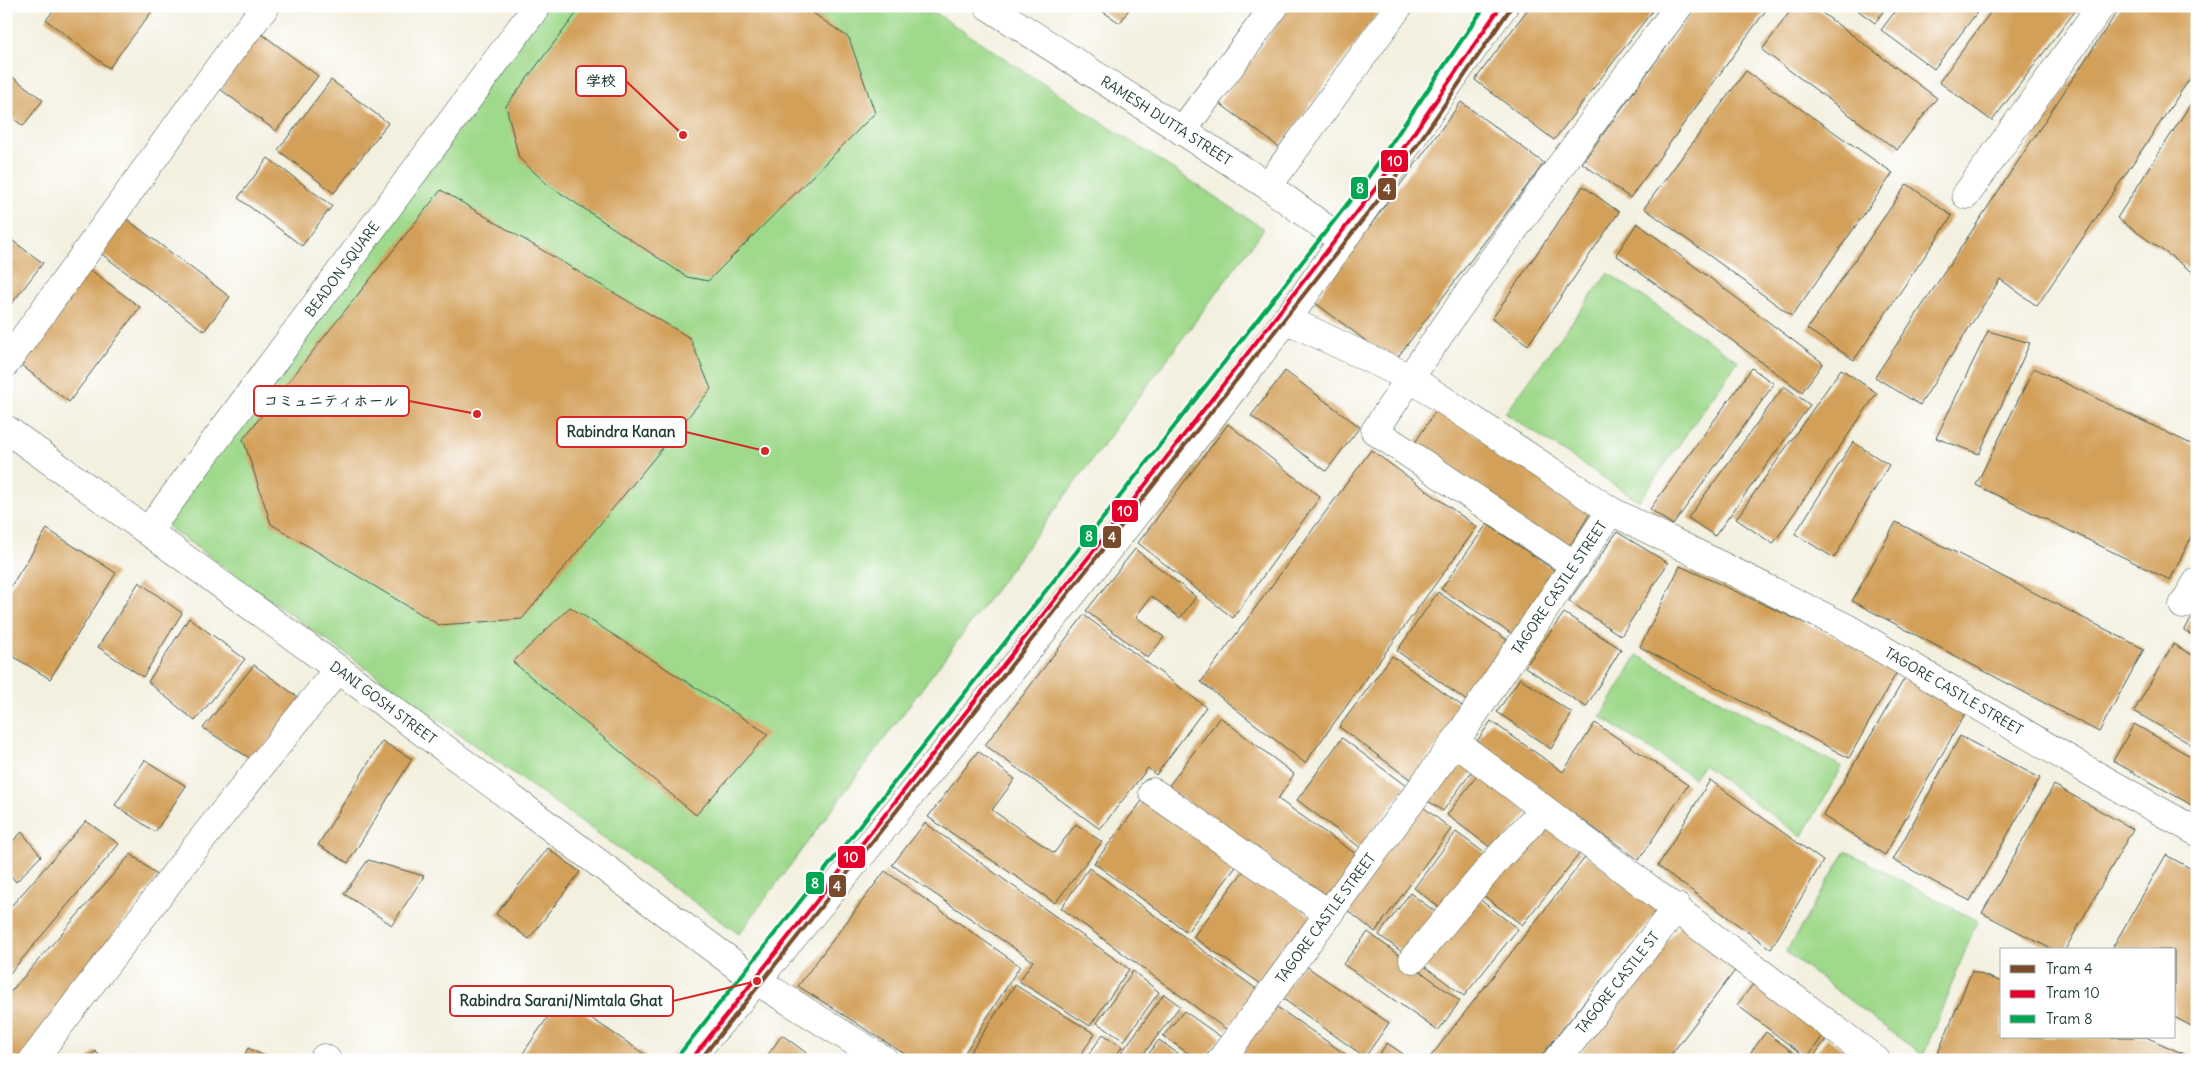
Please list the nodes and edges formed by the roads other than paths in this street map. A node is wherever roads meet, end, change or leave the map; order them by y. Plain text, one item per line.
1 (266, 6) edge
2 (537, 6) edge
3 (988, 6) edge
4 (1275, 6) edge
5 (1399, 6) edge
6 (1504, 6) edge
7 (1678, 6) edge
8 (2101, 6) edge
9 (1182, 131) junction
10 (1268, 186) junction
11 (1966, 195) dead end
12 (1343, 241) junction
13 (1286, 319) junction
14 (6, 363) edge
15 (1410, 378) junction
16 (6, 429) edge
17 (1611, 511) junction
18 (148, 531) junction
19 (1576, 566) junction
20 (2197, 582) edge
21 (2183, 605) dead end
22 (338, 670) junction
23 (1455, 742) junction
24 (1153, 792) dead end
25 (1543, 810) junction
26 (2197, 832) edge
27 (1676, 907) junction
28 (1330, 914) junction
29 (1413, 959) dead end
30 (757, 981) junction
31 (33, 1060) edge
32 (688, 1060) edge
33 (884, 1060) edge
34 (1221, 1060) edge
35 (1557, 1060) edge
36 (1876, 1060) edge

1 - 14 street
2 - 18 street, BEADON SQUARE
3 - 9 street, RAMESH DUTTA STREET
4 - 9 street
5 - 10 street
6 - 12 street
7 - 15 street
8 - 11 street
9 - 10 street, RAMESH DUTTA STREET
10 - 12 street, RAMESH DUTTA STREET
12 - 13 street
13 - 15 street
13 - 30 street
15 - 17 street
15 - 19 street
16 - 18 street, DANI GOSH STREET
17 - 19 street, TAGORE CASTLE STREET
17 - 26 street, TAGORE CASTLE STREET
18 - 22 street, DANI GOSH STREET
19 - 23 street, TAGORE CASTLE STREET
20 - 21 street
22 - 30 street, DANI GOSH STREET
22 - 31 street
23 - 25 street
23 - 28 street, TAGORE CASTLE STREET
24 - 28 street
25 - 27 street
25 - 29 street
27 - 35 street, TAGORE CASTLE ST
27 - 36 street
28 - 34 street, TAGORE CASTLE STREET
30 - 32 street
30 - 33 street, DANI GOSH STREET

